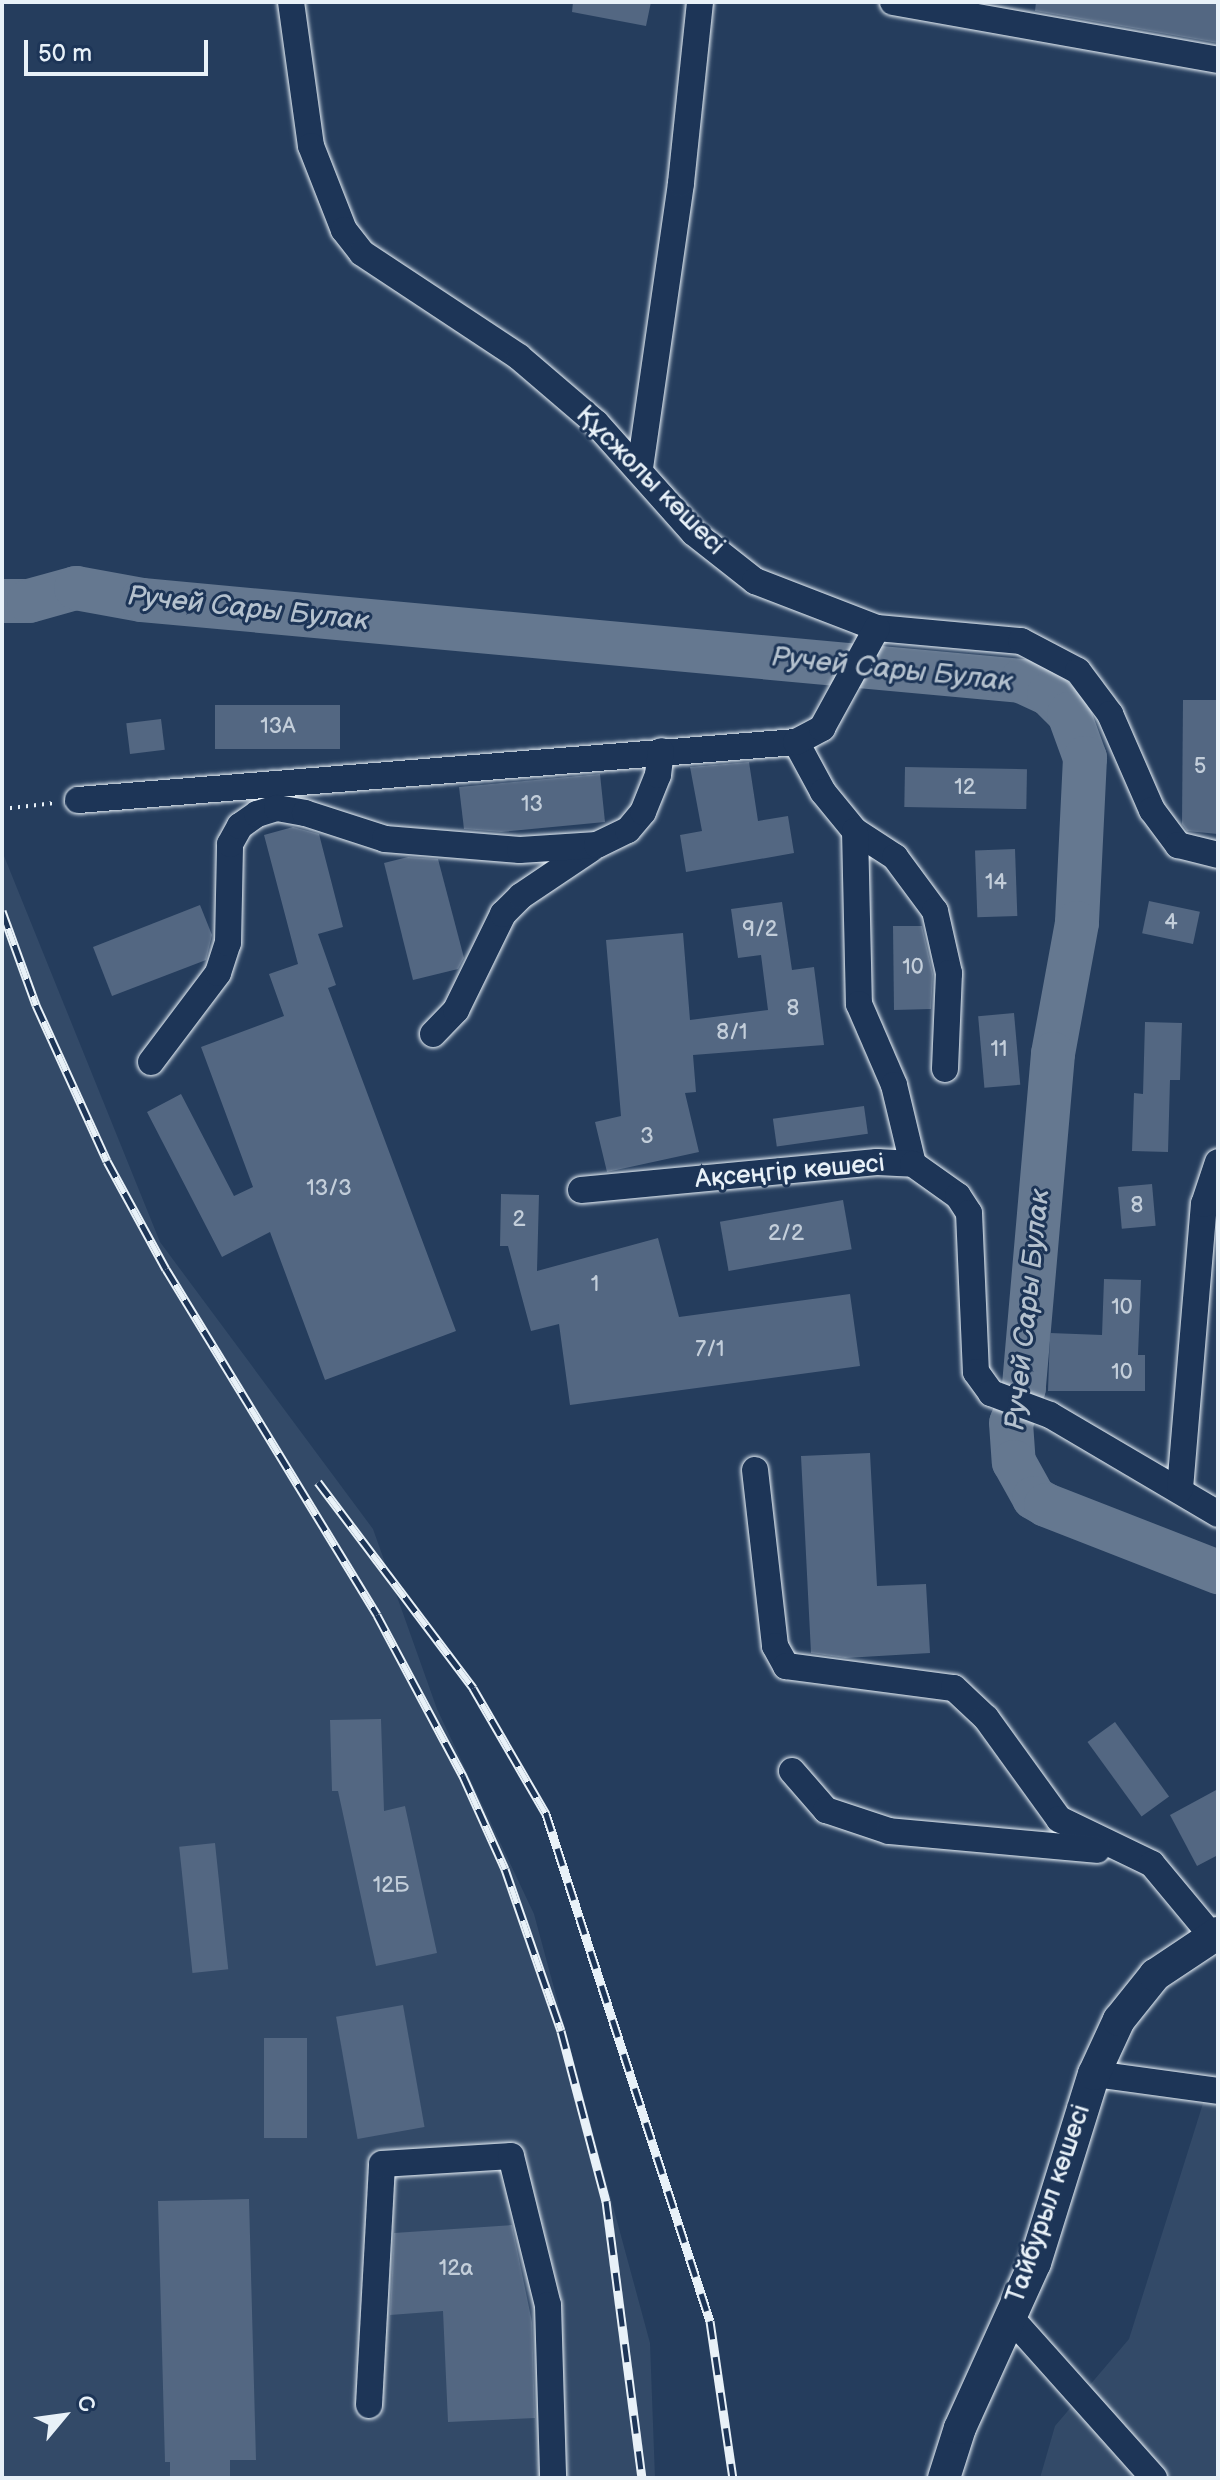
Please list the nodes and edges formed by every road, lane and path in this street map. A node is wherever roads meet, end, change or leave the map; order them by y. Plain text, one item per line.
1 (291, 2) edge
2 (700, 2) edge
3 (893, 2) edge
4 (1218, 60) edge
5 (640, 468) junction
6 (877, 628) junction
7 (796, 742) junction
8 (661, 751) junction
9 (78, 800) joint
10 (2, 809) edge
11 (855, 831) junction
12 (597, 845) junction
13 (1218, 855) edge
14 (433, 1034) dead end
15 (151, 1062) dead end
16 (945, 1069) dead end
17 (1218, 1162) edge
18 (913, 1164) junction
19 (581, 1190) dead end
20 (755, 1470) dead end
21 (1180, 1489) junction
22 (1218, 1514) edge
23 (792, 1771) dead end
24 (1133, 1853) junction
25 (1215, 1935) edge
26 (1094, 2074) junction
27 (1218, 2091) edge
28 (1010, 2317) junction
29 (369, 2405) dead end
30 (553, 2478) edge
31 (944, 2478) edge
32 (1154, 2478) edge

1 - 5 street, Құсжолы көшесі
2 - 5 street
3 - 4 street
5 - 6 street, Құсжолы көшесі
6 - 7 street
6 - 13 street, Құсжолы көшесі
7 - 8 street
7 - 11 street
8 - 9 street
8 - 12 street
9 - 10 path
11 - 16 street
11 - 18 street
12 - 14 street
12 - 15 street
17 - 21 street
18 - 19 street, Ақсеңгір көшесі
18 - 21 street, Ақсеңгір көшесі
20 - 24 street
21 - 22 street, Ақсеңгір көшесі
23 - 24 street
24 - 25 street
25 - 26 main road, Тайбурыл көшесі
26 - 27 street
26 - 28 main road, Тайбурыл көшесі
28 - 31 main road, Тайбурыл көшесі
28 - 32 street
29 - 30 street

